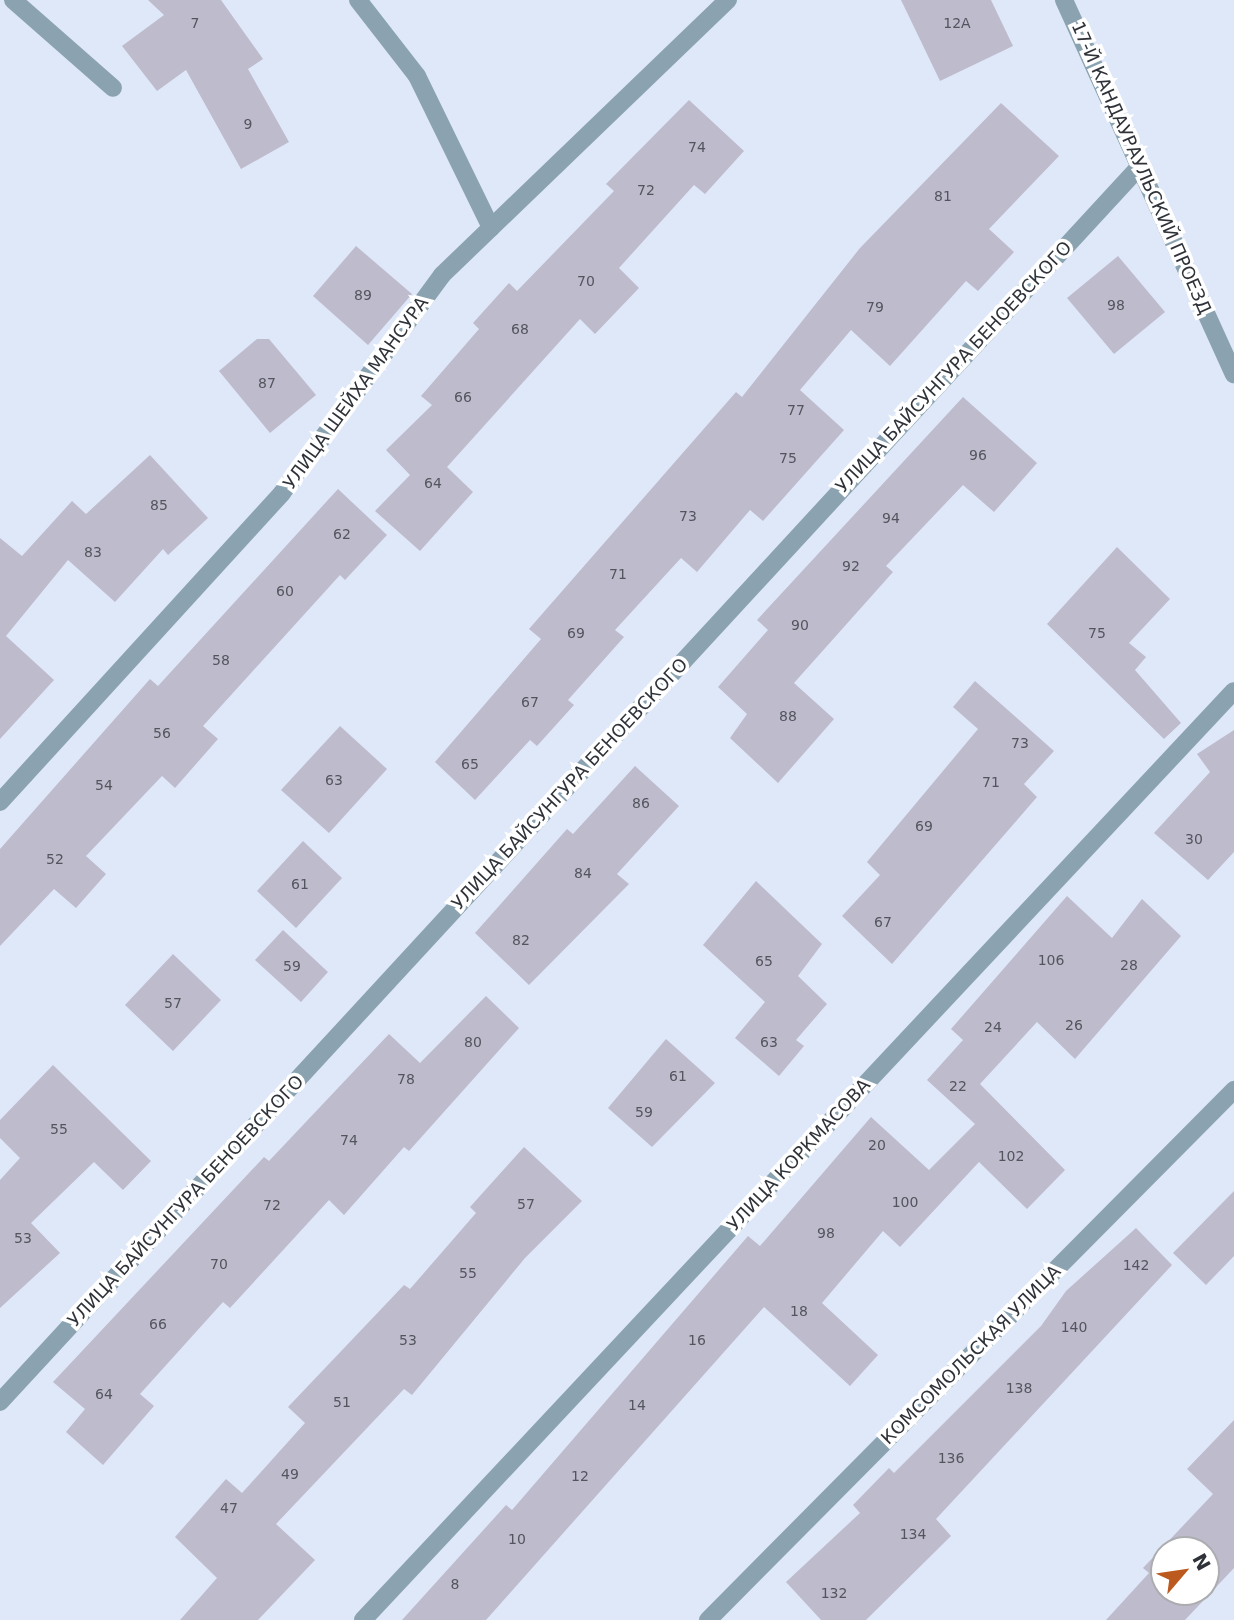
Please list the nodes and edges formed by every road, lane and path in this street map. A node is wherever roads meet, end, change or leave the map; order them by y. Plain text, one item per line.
1 (13, 0) edge
2 (358, 0) edge
3 (727, 0) edge
4 (1066, 0) edge
5 (113, 88) dead end
6 (1140, 166) junction
7 (491, 228) junction
8 (1234, 374) edge
9 (1234, 691) edge
10 (0, 802) edge
11 (1234, 1090) edge
12 (0, 1402) edge
13 (363, 1620) edge
14 (708, 1620) edge

1 - 5 street
2 - 7 street
3 - 7 street, УЛИЦА ШЕЙХА МАНСУРА
4 - 6 street, 17-Й КАНДАУРАУЛЬСКИЙ ПРОЕЗД
6 - 8 street, 17-Й КАНДАУРАУЛЬСКИЙ ПРОЕЗД
6 - 12 street, УЛИЦА БАЙСУНГУРА БЕНОЕВСКОГО
7 - 10 street, УЛИЦА ШЕЙХА МАНСУРА
9 - 13 street, УЛИЦА КОРКМАСОВА
11 - 14 street, КОМСОМОЛЬСКАЯ УЛИЦА

